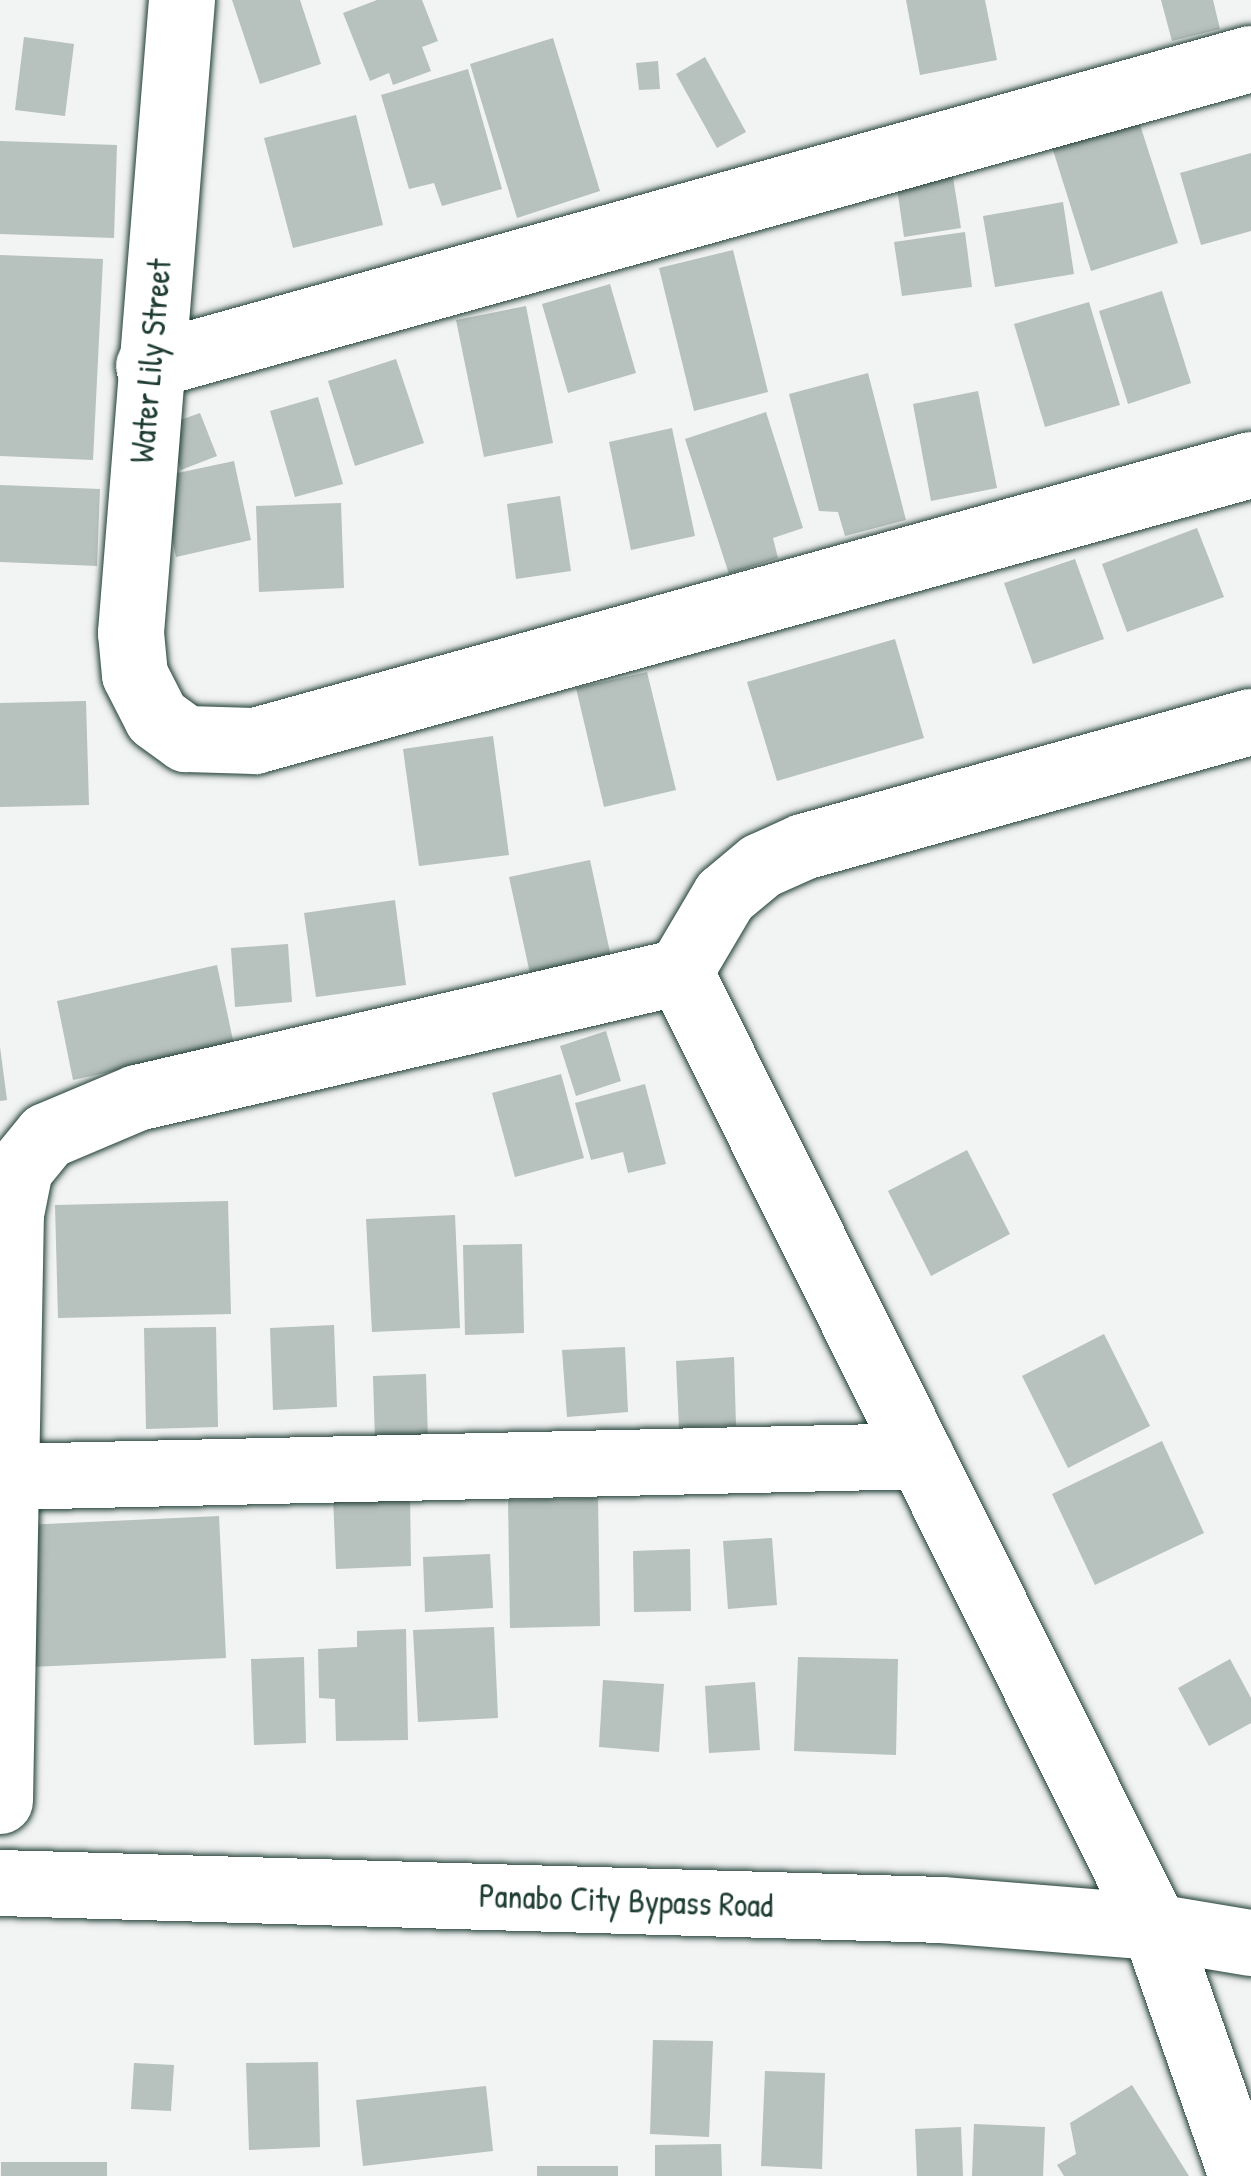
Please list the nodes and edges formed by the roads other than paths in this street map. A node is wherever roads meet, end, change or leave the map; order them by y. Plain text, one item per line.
1 (182, 0) edge
2 (1251, 59) edge
3 (149, 366) junction
4 (1251, 465) edge
5 (1251, 722) edge
6 (680, 972) junction
7 (921, 1456) junction
8 (6, 1478) junction
9 (0, 1801) edge
10 (0, 1883) edge
11 (1155, 1927) junction
12 (1251, 1943) edge
13 (1243, 2176) edge

1 - 3 street, Water Lily Street
2 - 3 street
3 - 4 street, Water Lily Street
5 - 6 street
6 - 7 street
6 - 8 street
7 - 8 street
7 - 11 street
8 - 9 street
10 - 11 street, Panabo City Bypass Road
11 - 12 street, Panabo City Bypass Road
11 - 13 street

